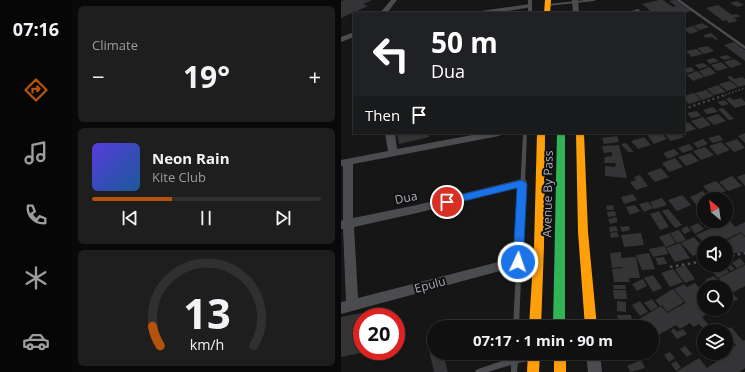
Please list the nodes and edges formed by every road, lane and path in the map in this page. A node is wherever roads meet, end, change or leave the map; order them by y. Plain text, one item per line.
1 (394, 0) edge
2 (594, 0) edge
3 (678, 0) edge
4 (575, 1) edge
5 (530, 6) edge
6 (548, 6) edge
7 (559, 6) edge
8 (638, 10) dead end
9 (384, 12) edge
10 (488, 12) edge
11 (576, 12) edge
12 (631, 12) edge
13 (353, 34) edge
14 (341, 40) edge
15 (745, 48) edge
16 (745, 88) edge
17 (685, 109) edge
18 (390, 134) edge
19 (494, 134) edge
20 (525, 134) edge
21 (541, 134) edge
22 (561, 134) edge
23 (580, 134) edge
24 (393, 153) junction
25 (344, 163) edge
26 (522, 184) junction
27 (344, 224) edge
28 (745, 253) edge
29 (733, 256) edge
30 (518, 262) junction
31 (697, 262) edge
32 (670, 267) dead end
33 (347, 307) edge
34 (516, 320) edge
35 (535, 320) edge
36 (559, 320) edge
37 (590, 320) edge
38 (508, 360) edge
39 (515, 360) edge
40 (533, 360) edge
41 (560, 360) edge
42 (594, 360) edge
43 (478, 372) edge
44 (514, 372) edge
45 (533, 372) edge
46 (560, 372) edge
47 (595, 372) edge

1 - 9 street
2 - 4 lane
3 - 15 lane
4 - 7 lane
4 - 11 street
5 - 10 street
6 - 7 lane
8 - 12 lane
13 - 14 street
16 - 17 path
18 - 24 street
19 - 24 street
20 - 26 lane
21 - 35 main road, Avenue By Pass
22 - 36 main road, Avenue By Pass
23 - 37 main road
24 - 25 street
25 - 27 street
26 - 27 street, Dua
26 - 30 lane
27 - 33 street
28 - 29 path
30 - 33 street, Epulu
30 - 34 lane
31 - 32 path
38 - 43 lane
39 - 44 lane
40 - 45 main road
41 - 46 main road
42 - 47 street

